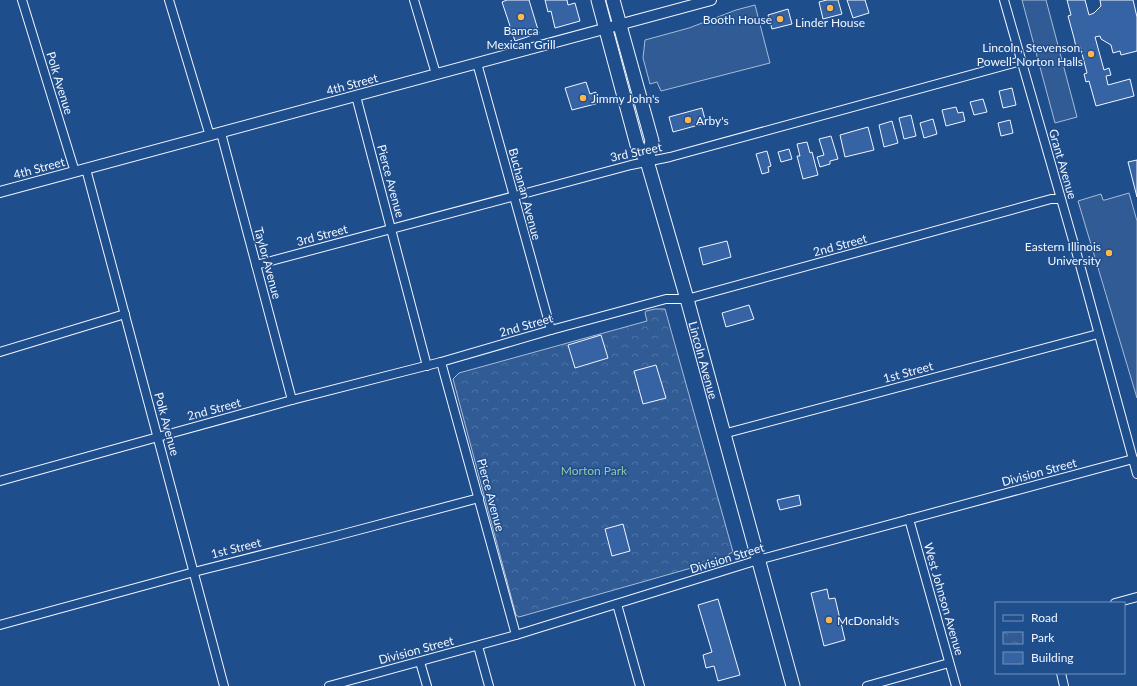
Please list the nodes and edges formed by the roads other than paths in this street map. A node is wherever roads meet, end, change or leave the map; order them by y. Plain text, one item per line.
1 (22, 0) edge
2 (169, 0) edge
3 (414, 0) edge
4 (598, 0) edge
5 (613, 0) edge
6 (711, 0) edge
7 (1004, 0) edge
8 (620, 25) junction
9 (605, 29) junction
10 (1021, 61) junction
11 (477, 63) junction
12 (436, 74) junction
13 (356, 96) junction
14 (221, 133) junction
15 (210, 136) junction
16 (647, 161) junction
17 (86, 169) junction
18 (75, 172) junction
19 (0, 192) edge
20 (514, 196) junction
21 (1060, 199) junction
22 (391, 229) junction
23 (256, 265) junction
24 (687, 299) junction
25 (125, 314) junction
26 (551, 330) junction
27 (1098, 334) junction
28 (0, 352) edge
29 (441, 362) junction
30 (427, 366) junction
31 (292, 400) junction
32 (723, 434) junction
33 (158, 436) junction
34 (1133, 459) junction
35 (1137, 474) edge
36 (0, 482) edge
37 (479, 498) junction
38 (909, 519) junction
39 (758, 560) junction
40 (194, 572) junction
41 (1137, 597) edge
42 (1119, 602) edge
43 (617, 604) junction
44 (0, 624) edge
45 (516, 635) junction
46 (478, 646) junction
47 (420, 662) junction
48 (949, 663) junction
49 (1061, 674) edge
50 (224, 686) edge
51 (329, 686) edge
52 (427, 686) edge
53 (489, 686) edge
54 (640, 686) edge
55 (793, 686) edge
56 (867, 686) edge
57 (956, 686) edge
58 (1064, 686) edge

1 - 18 street, Polk Avenue
2 - 15 street
3 - 12 street
4 - 9 main road, Lincoln Avenue
5 - 8 main road
6 - 8 street, 4th Street
7 - 10 street, Grant Avenue
8 - 9 street, 4th Street
8 - 16 main road
9 - 11 street, 4th Street
9 - 16 main road, Lincoln Avenue
10 - 16 street, 3rd Street
10 - 21 street, Grant Avenue
11 - 12 street, 4th Street
11 - 20 street, Buchanan Avenue
12 - 13 street, 4th Street
13 - 14 street, 4th Street
13 - 22 street, Pierce Avenue
14 - 15 street, 4th Street
14 - 23 street, Taylor Avenue
15 - 17 street, 4th Street
16 - 20 street, 3rd Street
16 - 24 main road, Lincoln Avenue
17 - 18 street, 4th Street
17 - 25 street, Polk Avenue
18 - 19 street, 4th Street
20 - 22 street, 3rd Street
20 - 26 street, Buchanan Avenue
21 - 24 street, 2nd Street
21 - 27 street, Grant Avenue
22 - 23 street, 3rd Street
22 - 30 street, Pierce Avenue
23 - 31 street, Taylor Avenue
24 - 26 street, 2nd Street
24 - 32 main road, Lincoln Avenue
25 - 28 street
25 - 33 street, Polk Avenue
26 - 29 street, 2nd Street
27 - 32 street, 1st Street
27 - 34 street, Grant Avenue
29 - 30 street, 2nd Street
29 - 37 street, Pierce Avenue
30 - 31 street, 2nd Street
31 - 33 street, 2nd Street
32 - 39 main road, Lincoln Avenue
33 - 36 street, 2nd Street
33 - 40 street, Polk Avenue
34 - 35 street, Grant Avenue
34 - 38 street, Division Street
37 - 40 street, 1st Street
37 - 45 street, Pierce Avenue
38 - 39 street, Division Street
38 - 48 street, West Johnson Avenue
39 - 43 street, Division Street
39 - 55 main road, Lincoln Avenue
40 - 44 street, 1st Street
40 - 50 street, Polk Avenue
41 - 42 street
43 - 45 street, Division Street
43 - 54 street
45 - 46 street, Division Street
46 - 47 street, Division Street
46 - 53 street
47 - 51 street, Division Street
47 - 52 street
48 - 56 street
48 - 57 street, West Johnson Avenue
49 - 58 street

